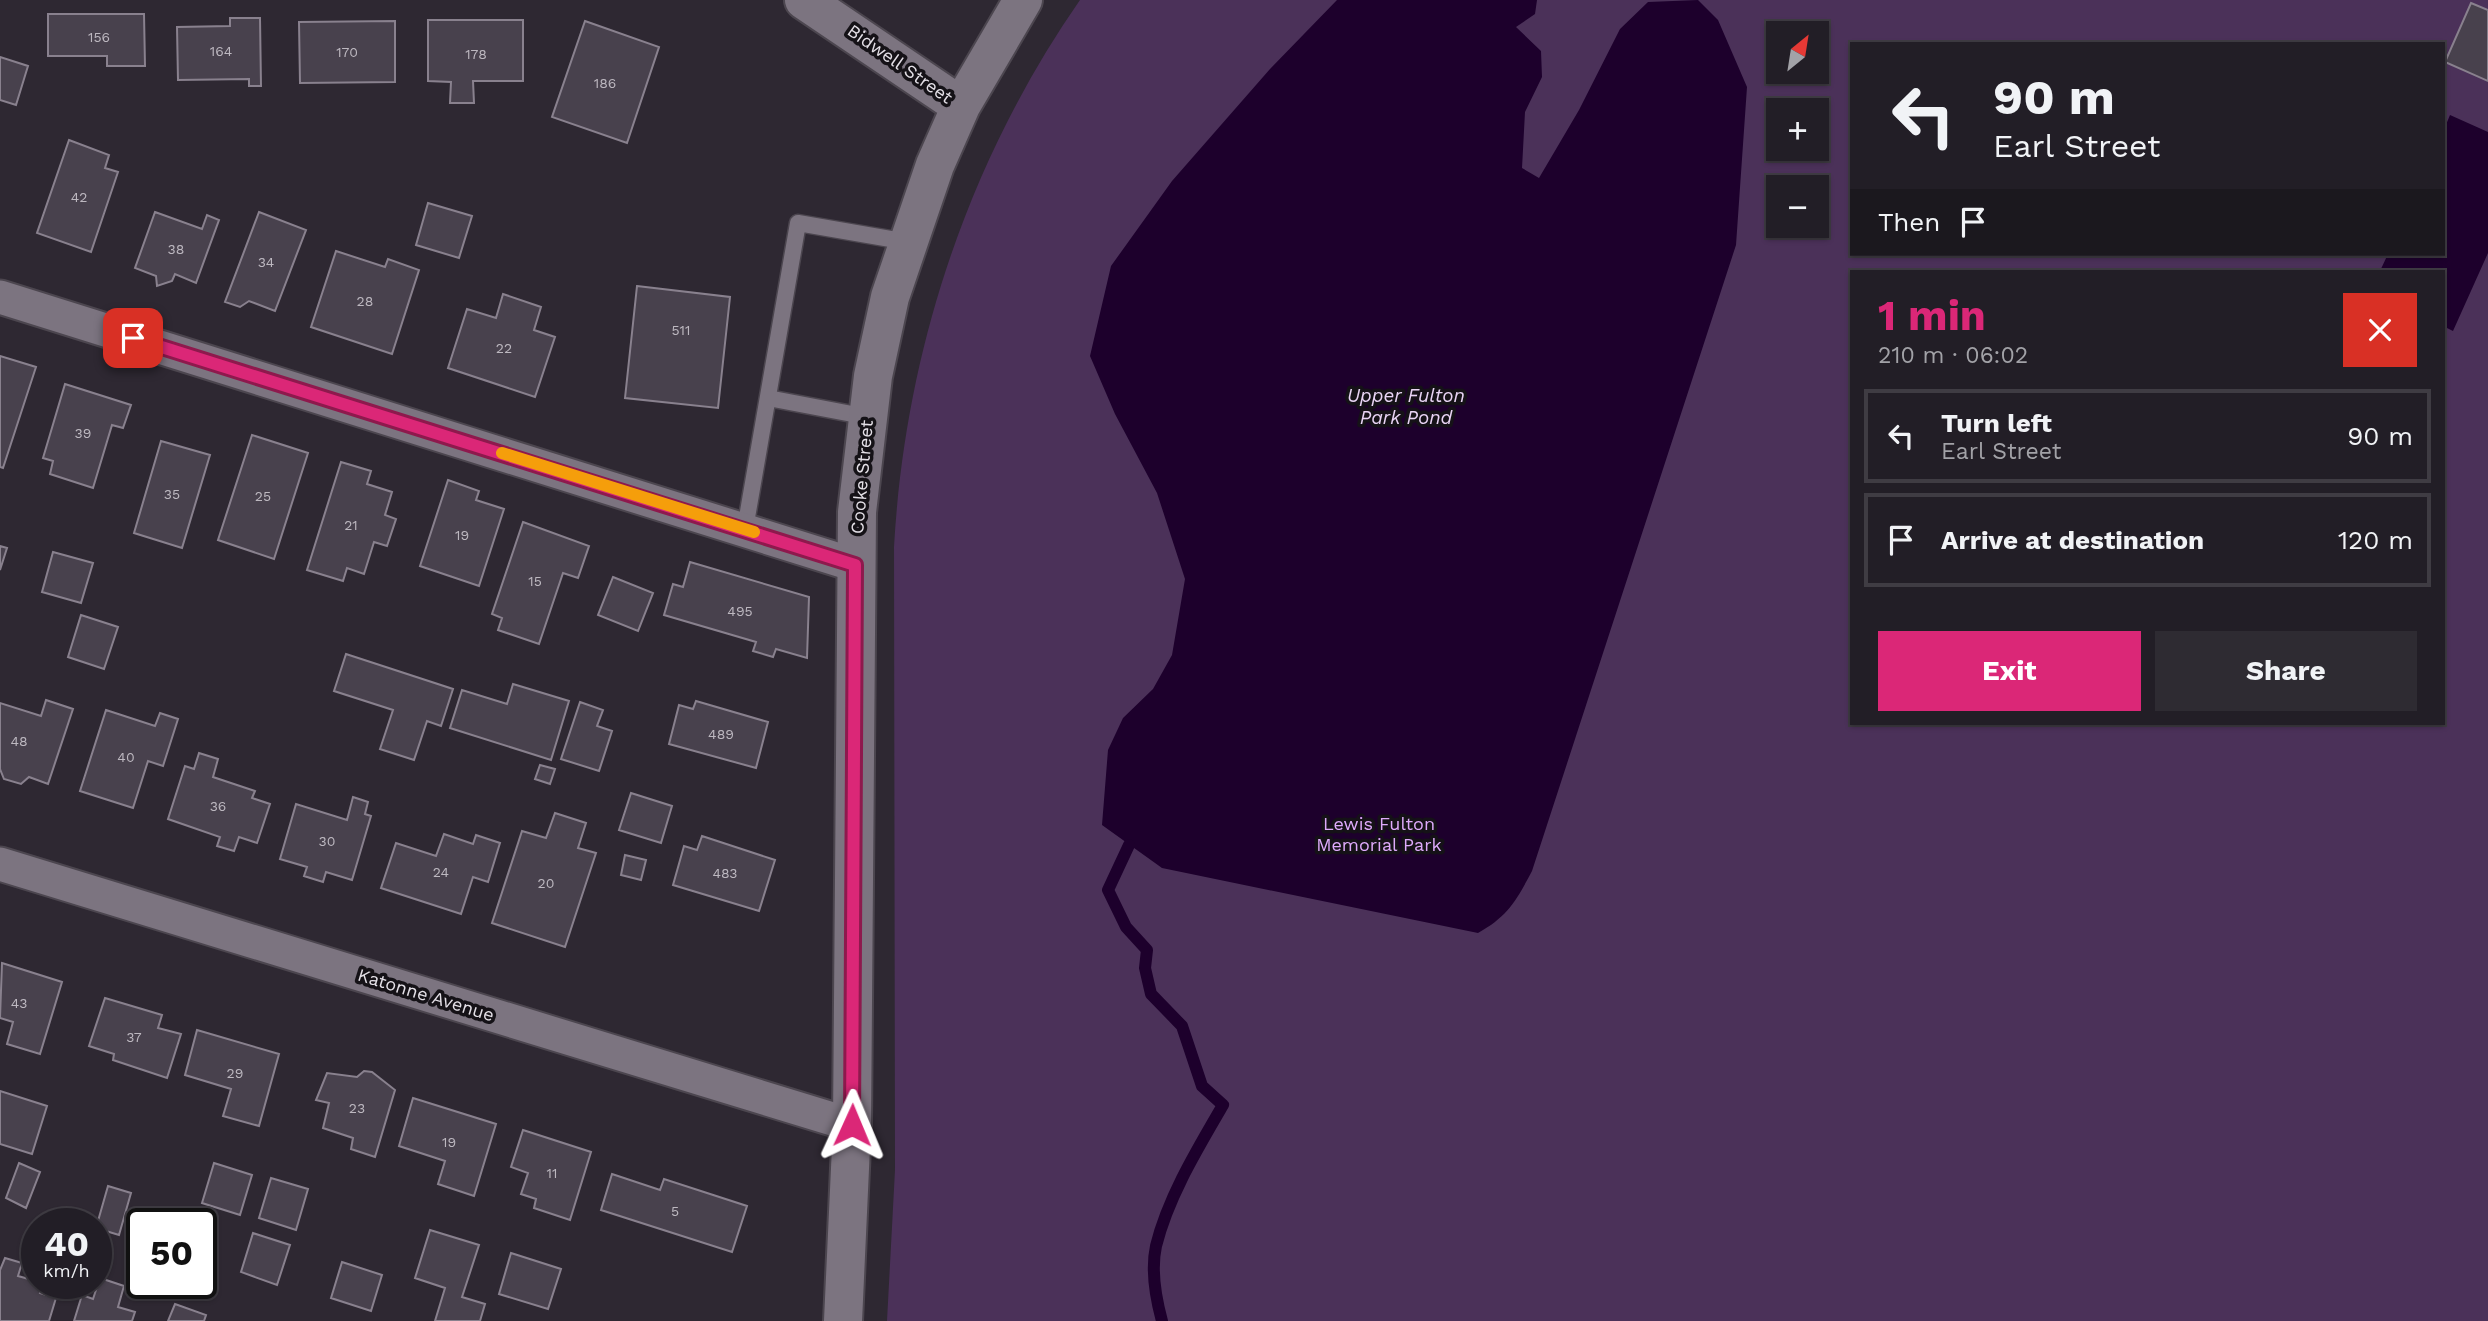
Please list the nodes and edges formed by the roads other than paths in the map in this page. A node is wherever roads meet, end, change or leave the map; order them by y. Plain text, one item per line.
1 (1023, 0) edge
2 (825, 6) edge
3 (961, 106) junction
4 (908, 242) junction
5 (0, 297) edge
6 (768, 398) junction
7 (868, 417) junction
8 (745, 529) junction
9 (855, 565) junction
10 (0, 864) edge
11 (852, 1125) junction
12 (843, 1321) edge

1 - 3 main road, Cooke Street
2 - 3 main road, Bidwell Street
3 - 4 main road, Cooke Street
4 - 6 lane
4 - 7 main road, Cooke Street
5 - 8 street
6 - 7 lane
6 - 8 lane
7 - 9 main road, Cooke Street
8 - 9 street
9 - 11 main road, Cooke Street
10 - 11 street, Katonne Avenue
11 - 12 main road, Cooke Street

